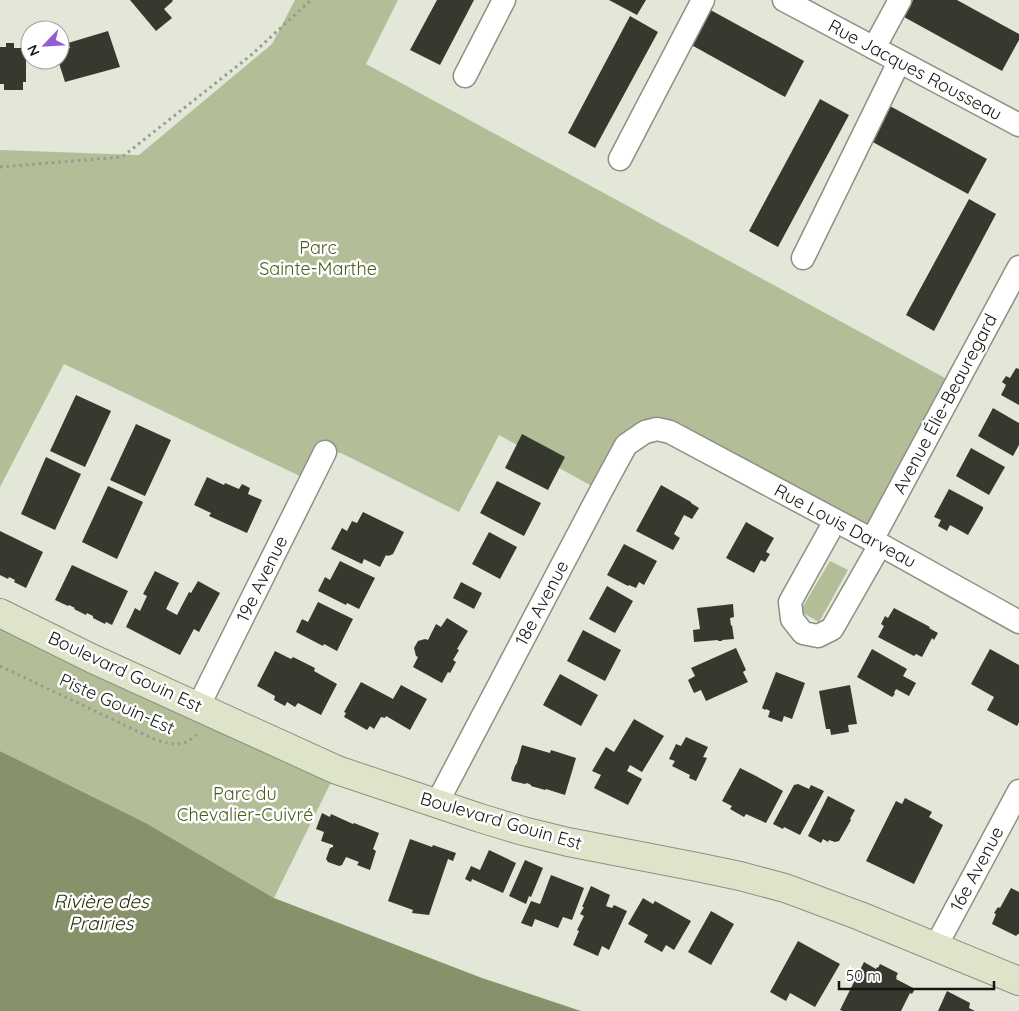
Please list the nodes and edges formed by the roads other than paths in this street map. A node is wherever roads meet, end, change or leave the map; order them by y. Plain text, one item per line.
1 (504, 0) edge
2 (703, 0) edge
3 (784, 0) edge
4 (900, 0) edge
5 (874, 48) junction
6 (899, 62) junction
7 (465, 76) dead end
8 (1019, 125) edge
9 (620, 158) dead end
10 (803, 258) dead end
11 (1019, 267) edge
12 (670, 432) joint
13 (325, 452) dead end
14 (834, 521) junction
15 (876, 542) junction
16 (0, 613) edge
17 (1019, 622) edge
18 (207, 710) junction
19 (1019, 791) edge
20 (437, 803) junction
21 (936, 946) junction
22 (1019, 981) edge

1 - 7 street
2 - 9 street
3 - 5 street, Rue Jacques Rousseau
4 - 5 street
5 - 6 street, Rue Jacques Rousseau
6 - 8 street, Rue Jacques Rousseau
6 - 10 street
11 - 15 street, Avenue Élie-Beauregard
12 - 14 street, Rue Louis Darveau
12 - 20 street, 18e Avenue
13 - 18 street, 19e Avenue
14 - 15 street, Rue Louis Darveau
14 - 15 street, Avenue Élie-Beauregard
15 - 17 street, Rue Louis Darveau
16 - 18 street, Boulevard Gouin Est
18 - 20 street, Boulevard Gouin Est
19 - 21 street, 16e Avenue
20 - 21 street, Boulevard Gouin Est
21 - 22 street, Boulevard Gouin Est

